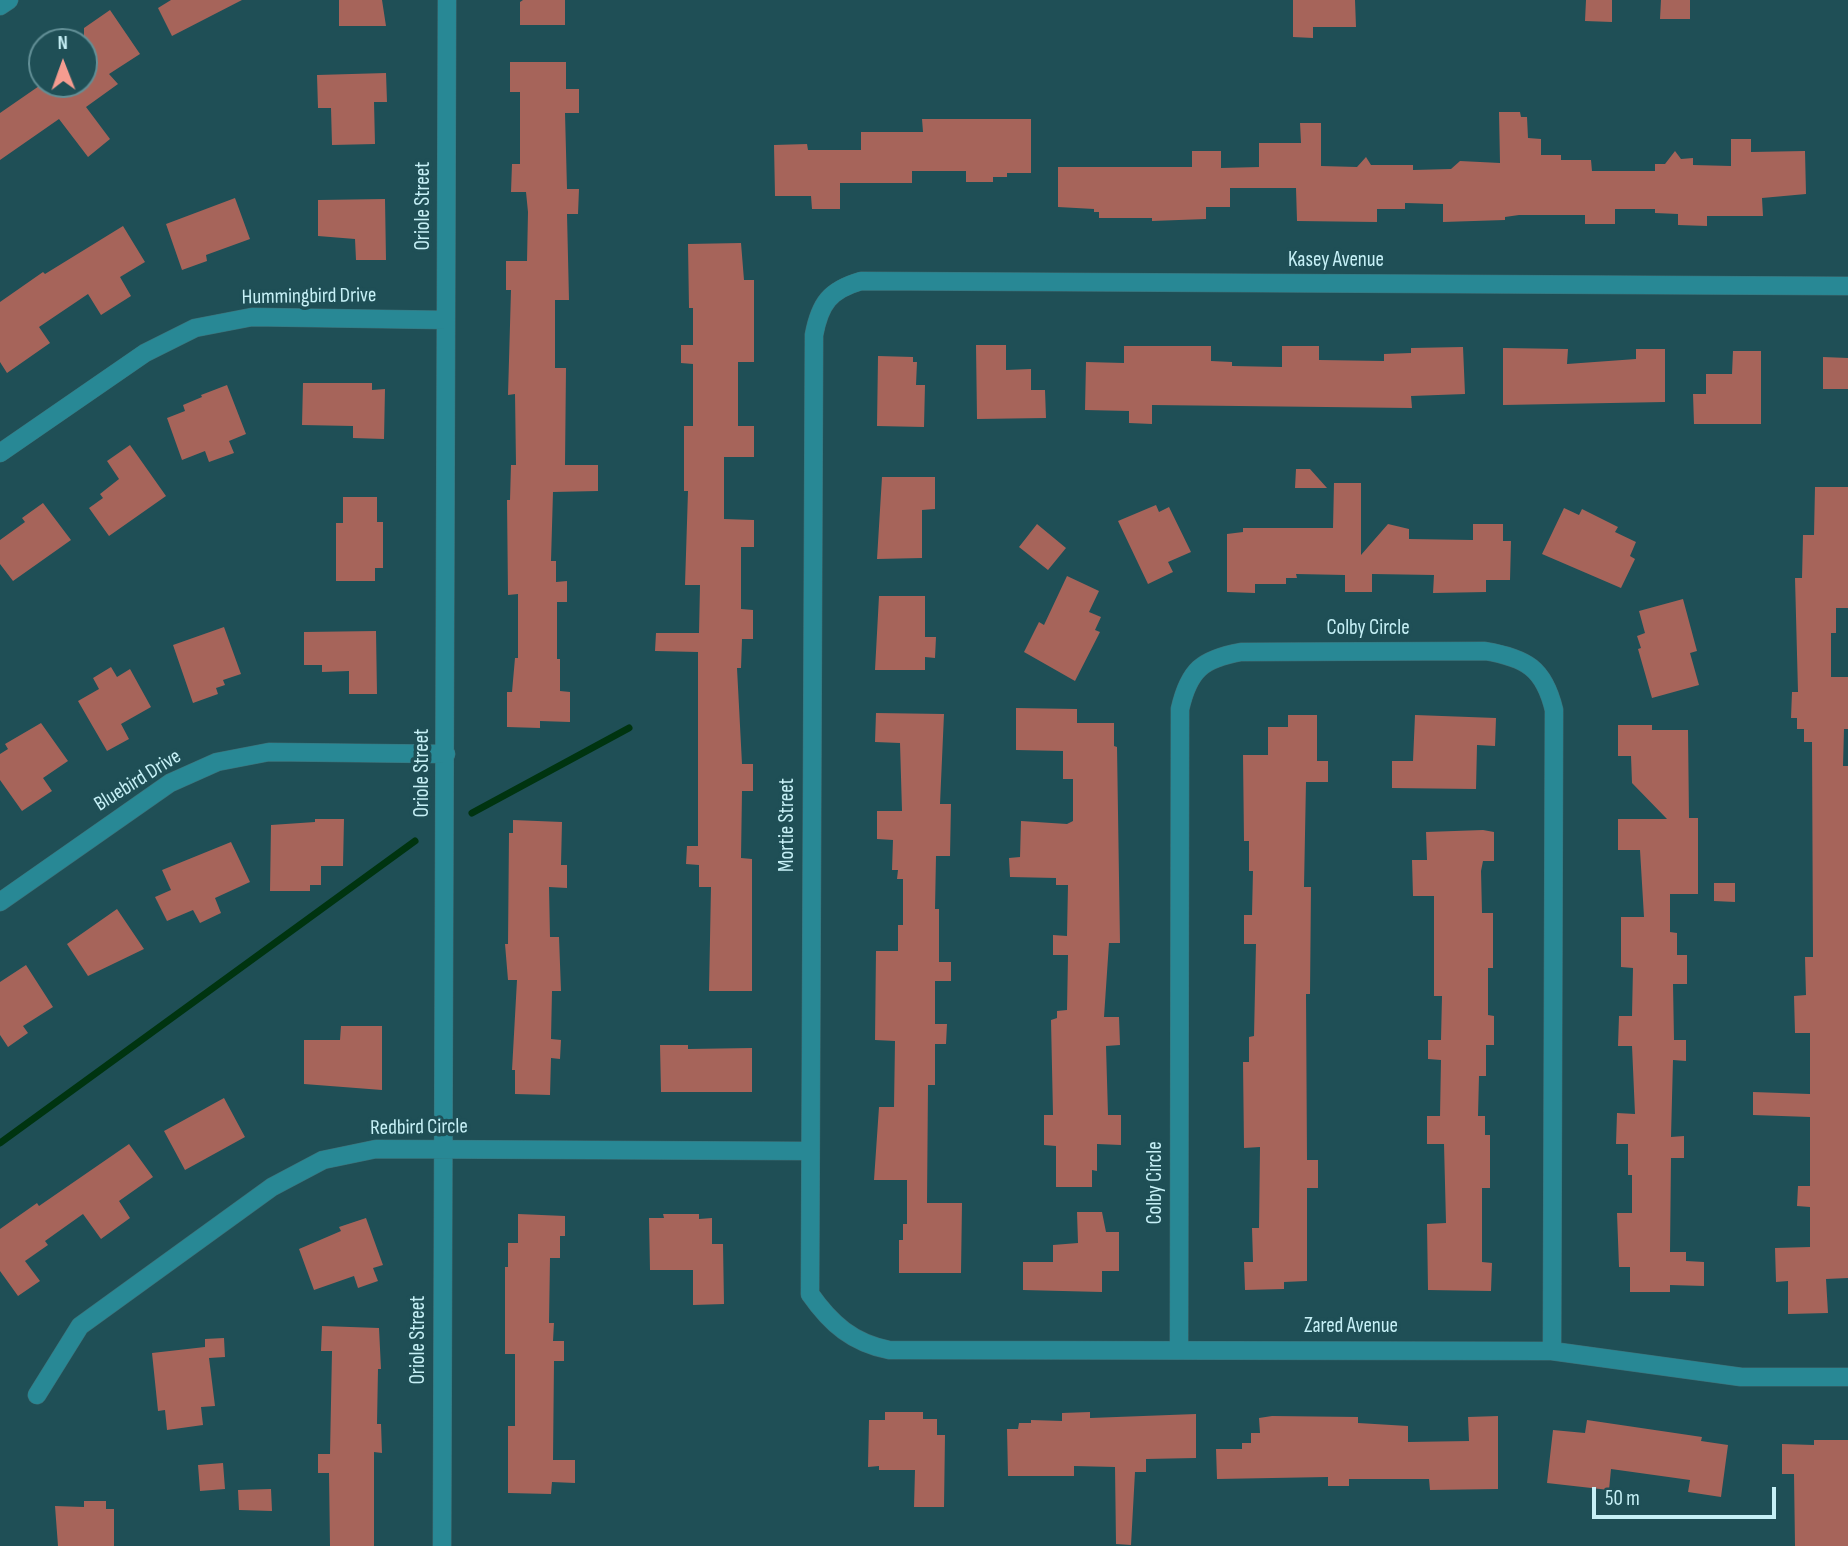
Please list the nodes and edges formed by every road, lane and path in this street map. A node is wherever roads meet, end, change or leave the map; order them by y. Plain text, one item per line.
1 (9, 0) edge
2 (447, 0) edge
3 (0, 6) edge
4 (1848, 286) edge
5 (827, 297) joint
6 (446, 320) junction
7 (0, 453) edge
8 (446, 754) junction
9 (0, 902) edge
10 (442, 1149) junction
11 (809, 1151) junction
12 (854, 1340) joint
13 (1179, 1349) junction
14 (1552, 1351) junction
15 (1848, 1377) edge
16 (37, 1395) dead end
17 (442, 1546) edge

1 - 3 street
2 - 6 street, Oriole Street
4 - 5 street, Kasey Avenue
5 - 11 street, Mortie Street
6 - 7 street, Hummingbird Drive
6 - 8 street, Oriole Street
8 - 9 street, Bluebird Drive
8 - 10 street, Oriole Street
10 - 11 street, Redbird Circle
10 - 16 street, Redbird Circle
10 - 17 street, Oriole Street
11 - 12 street, Mortie Street
12 - 13 street, Zared Avenue
13 - 14 street, Zared Avenue
13 - 14 street, Colby Circle
14 - 15 street, Zared Avenue

